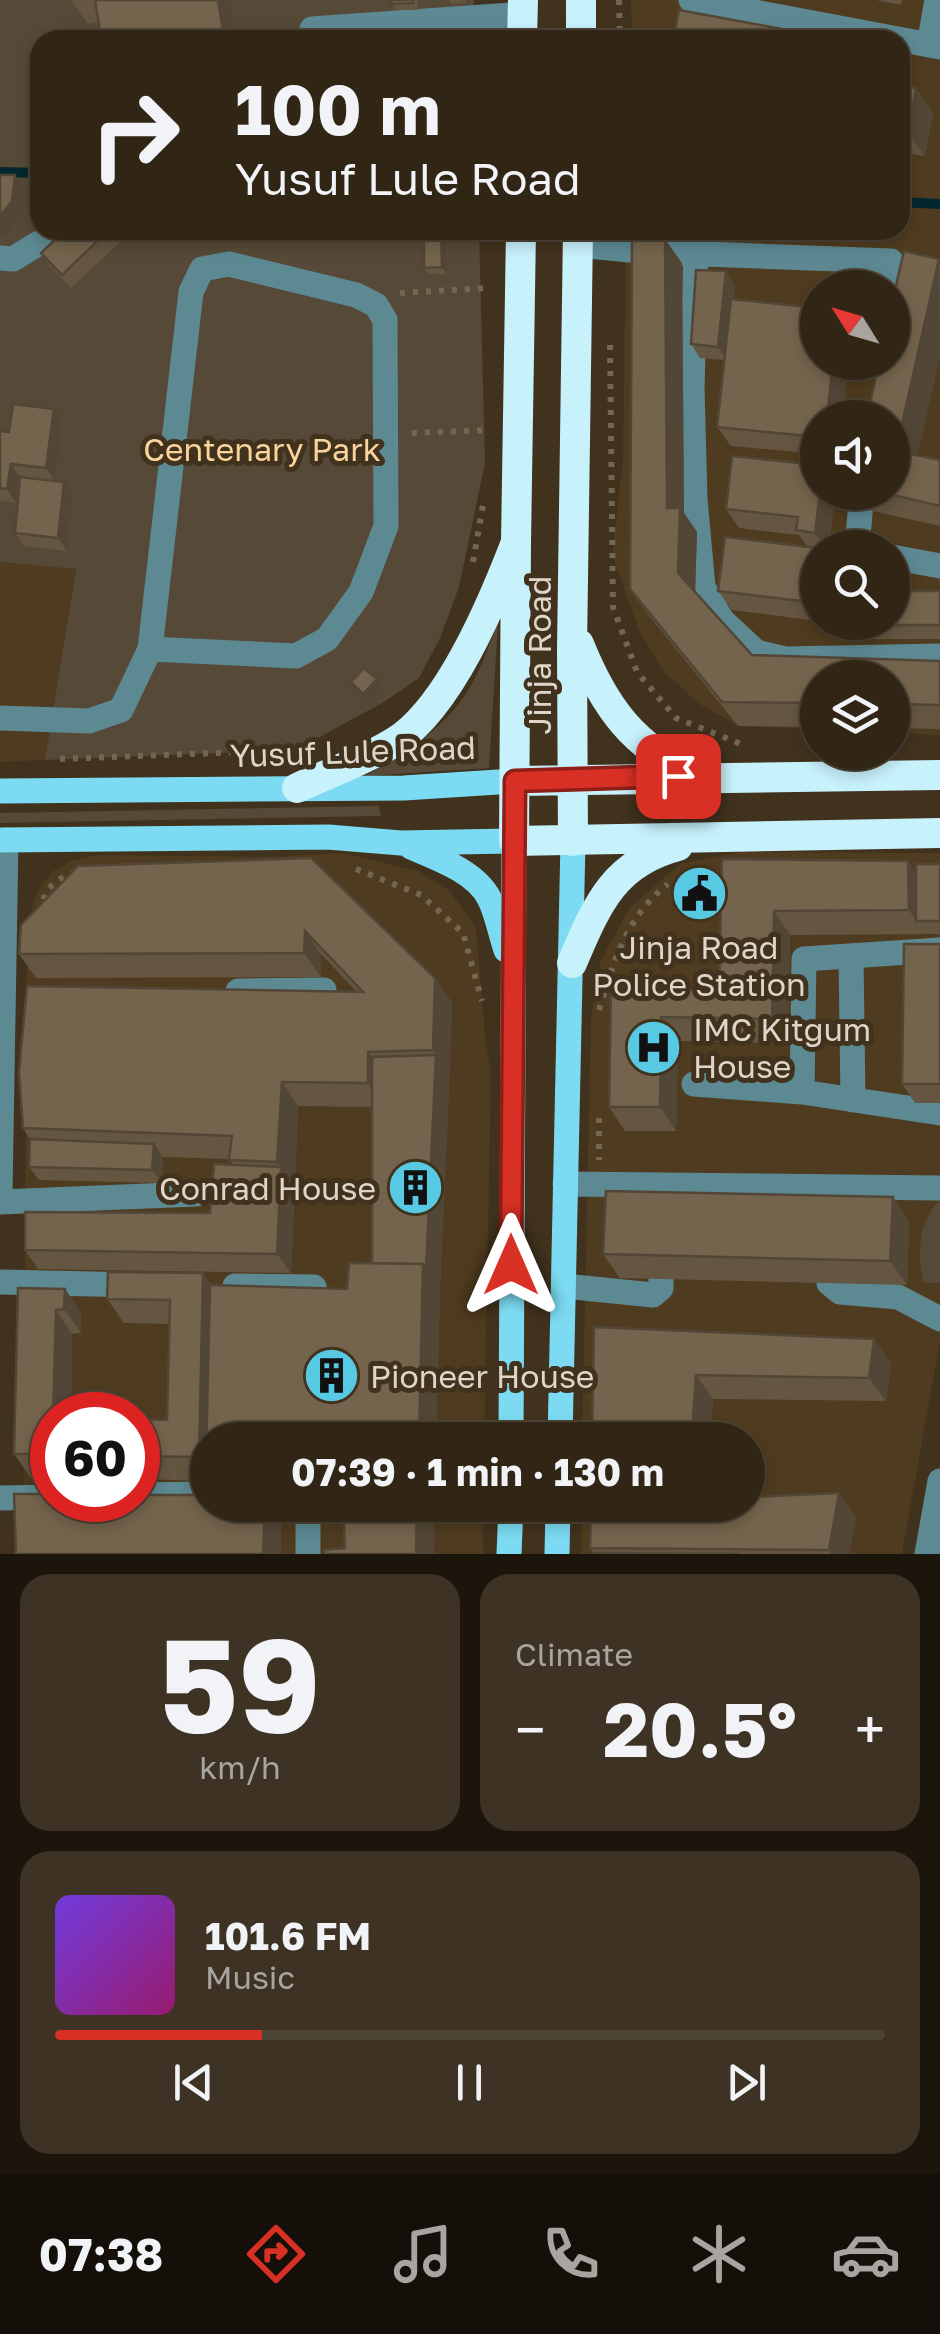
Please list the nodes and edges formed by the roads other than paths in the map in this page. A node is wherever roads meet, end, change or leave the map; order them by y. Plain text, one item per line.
1 (346, 0) edge
2 (581, 0) edge
3 (691, 0) edge
4 (938, 0) edge
5 (523, 18) edge
6 (364, 24) junction
7 (312, 30) edge
8 (581, 30) edge
9 (850, 30) edge
10 (910, 41) edge
11 (935, 46) edge
12 (521, 240) edge
13 (578, 240) edge
14 (588, 240) edge
15 (39, 243) dead end
16 (696, 251) junction
17 (0, 258) edge
18 (891, 261) junction
19 (921, 266) edge
20 (890, 270) edge
21 (516, 542) junction
22 (910, 561) edge
23 (940, 566) edge
24 (572, 627) junction
25 (150, 649) junction
26 (940, 656) edge
27 (0, 718) edge
28 (940, 775) edge
29 (707, 776) junction
30 (575, 778) junction
31 (515, 781) junction
32 (297, 788) junction
33 (0, 792) edge
34 (940, 832) edge
35 (695, 839) junction
36 (3, 840) edge
37 (514, 841) junction
38 (573, 841) junction
39 (402, 843) junction
40 (940, 950) edge
41 (851, 956) junction
42 (572, 963) junction
43 (513, 974) junction
44 (324, 990) edge
45 (205, 992) edge
46 (1, 1071) edge
47 (694, 1084) dead end
48 (802, 1092) junction
49 (853, 1100) junction
50 (940, 1113) edge
51 (565, 1184) junction
52 (665, 1185) junction
53 (830, 1187) junction
54 (940, 1188) edge
55 (0, 1193) edge
56 (196, 1194) dead end
57 (0, 1202) edge
58 (664, 1216) edge
59 (829, 1219) edge
60 (661, 1278) edge
61 (0, 1282) edge
62 (829, 1283) edge
63 (164, 1285) edge
64 (204, 1286) edge
65 (564, 1286) junction
66 (314, 1287) edge
67 (940, 1319) edge
68 (511, 1422) edge
69 (560, 1422) edge
70 (940, 1481) edge
71 (160, 1495) edge
72 (190, 1495) edge
73 (30, 1497) edge
74 (0, 1498) edge
75 (308, 1522) edge
76 (510, 1522) edge
77 (558, 1522) edge
78 (308, 1554) edge
79 (508, 1554) edge
80 (557, 1554) edge
81 (927, 1554) edge

1 - 6 street
2 - 8 highway
3 - 9 street
4 - 11 street
5 - 6 street
6 - 7 street
10 - 11 street
12 - 21 highway, Jinja Road
13 - 24 highway, Jinja Road
14 - 16 street
15 - 17 street
16 - 18 street
16 - 26 street
18 - 19 street
18 - 20 street
21 - 31 highway, Jinja Road
21 - 32 highway
22 - 23 street
24 - 29 highway
24 - 30 highway, Jinja Road
25 - 25 street
25 - 27 street
28 - 29 highway, Yusuf Lule Road
29 - 30 highway, Yusuf Lule Road
30 - 31 highway, Yusuf Lule Road
30 - 38 highway, Jinja Road
31 - 32 main road, Yusuf Lule Road
31 - 37 highway, Jinja Road
32 - 33 main road, Yusuf Lule Road
34 - 35 highway
35 - 38 highway
35 - 42 highway
36 - 39 main road
36 - 46 street
37 - 38 highway
37 - 39 main road
37 - 43 main road, Jinja Road
38 - 42 main road, Jinja Road
39 - 43 main road
40 - 41 street
41 - 48 street
41 - 49 street
42 - 51 main road, Jinja Road
43 - 68 main road, Jinja Road
44 - 45 street
46 - 55 street
47 - 48 street
48 - 49 street
49 - 50 street
51 - 52 street
51 - 65 main road, Jinja Road
52 - 53 street
52 - 58 street
53 - 54 street
53 - 59 street
56 - 57 street
60 - 65 street
61 - 63 street
62 - 67 street
64 - 66 street
65 - 69 main road, Jinja Road
70 - 81 street
71 - 72 street
73 - 74 street
75 - 78 street
76 - 79 main road
77 - 80 main road

